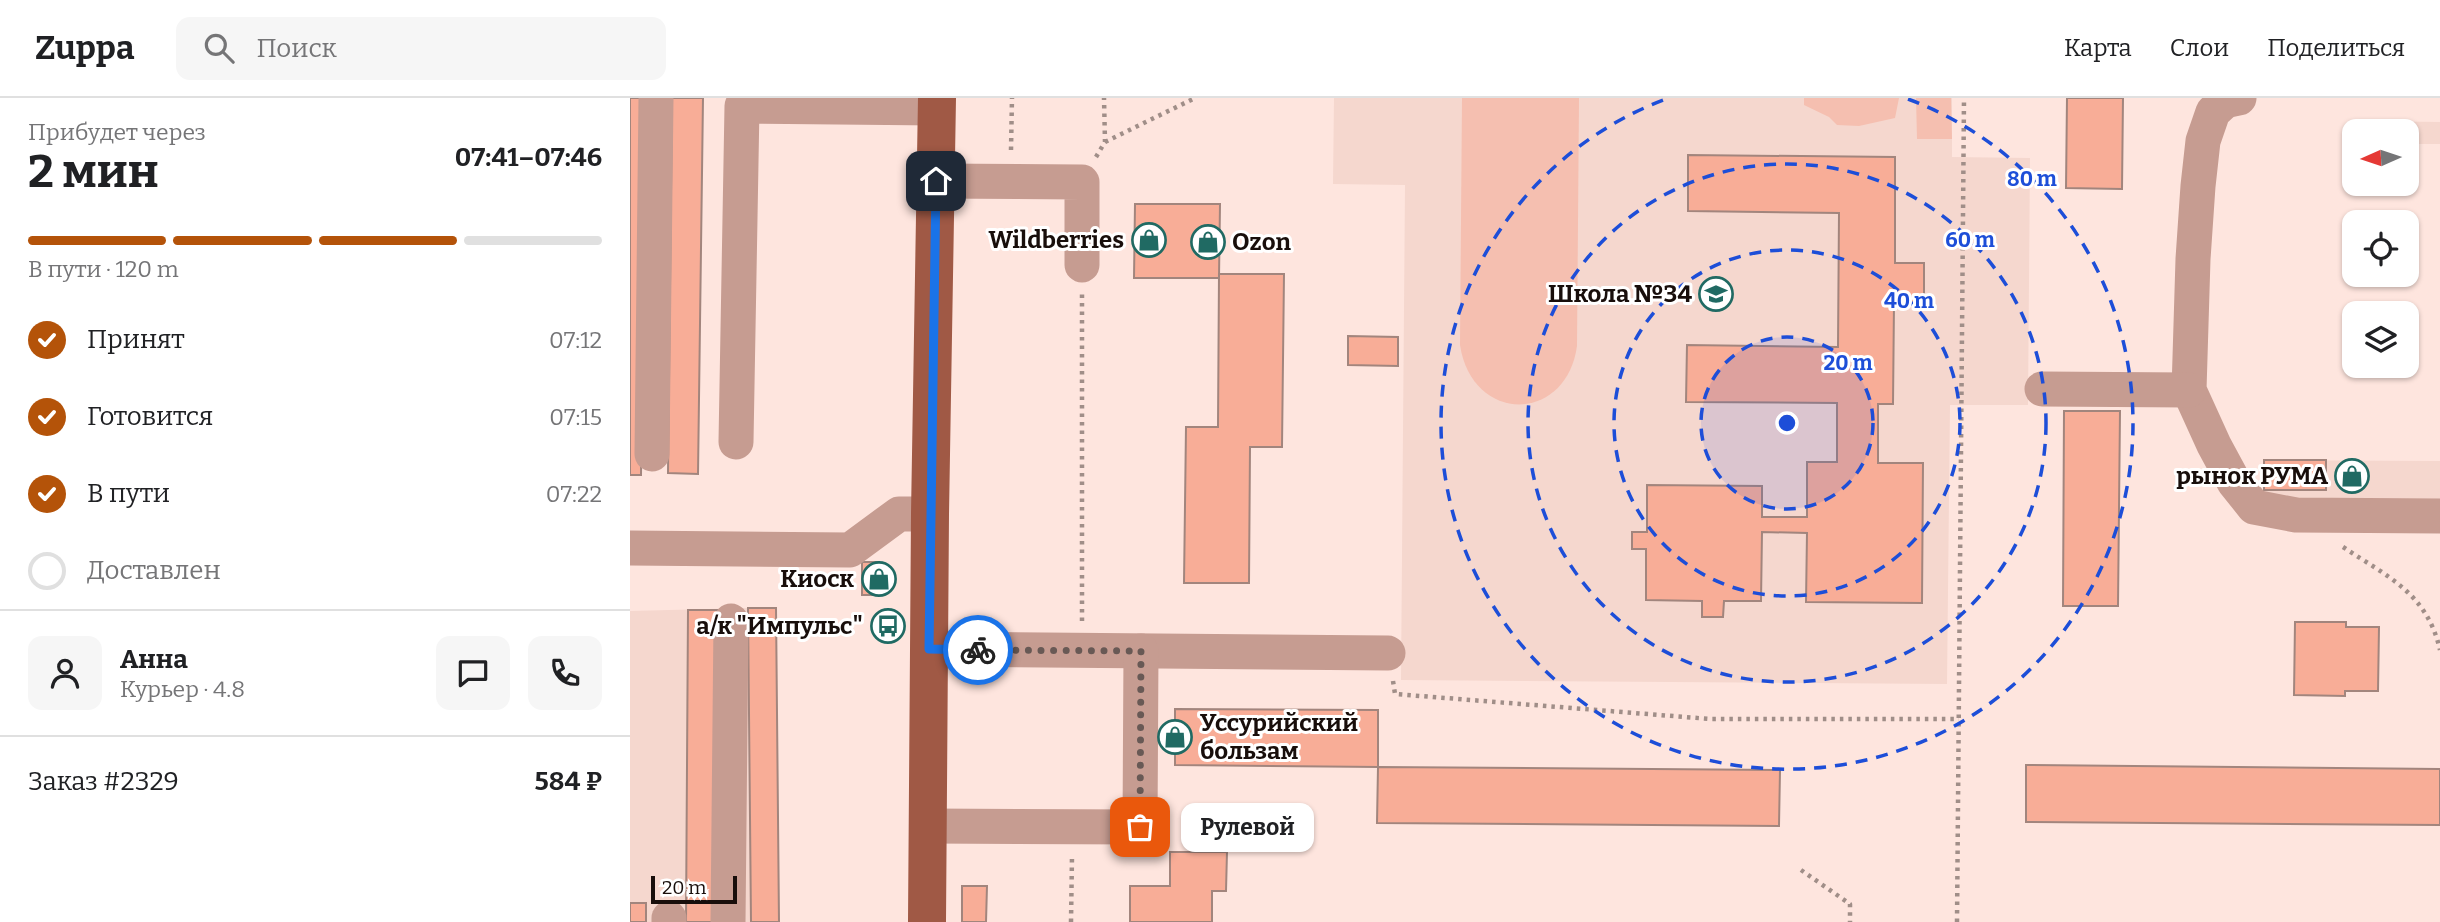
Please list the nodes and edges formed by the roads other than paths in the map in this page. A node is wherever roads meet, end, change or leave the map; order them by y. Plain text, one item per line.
1 (656, 98) edge
2 (2239, 98) edge
3 (937, 103) edge
4 (936, 181) junction
5 (1082, 265) road end
6 (2042, 389) dead end
7 (2189, 390) junction
8 (736, 442) dead end
9 (652, 454) dead end
10 (930, 514) junction
11 (2440, 516) edge
12 (630, 548) edge
13 (731, 621) dead end
14 (929, 649) junction
15 (1141, 651) junction
16 (1388, 653) road end
17 (928, 826) junction
18 (727, 922) edge
19 (927, 922) edge

1 - 9 lane
2 - 7 lane
3 - 4 main road
3 - 8 lane
4 - 5 lane
4 - 10 main road
6 - 7 lane
7 - 11 lane
10 - 12 lane
10 - 14 main road
13 - 18 lane
14 - 15 lane
14 - 17 main road
15 - 16 lane
15 - 17 lane
17 - 19 main road

